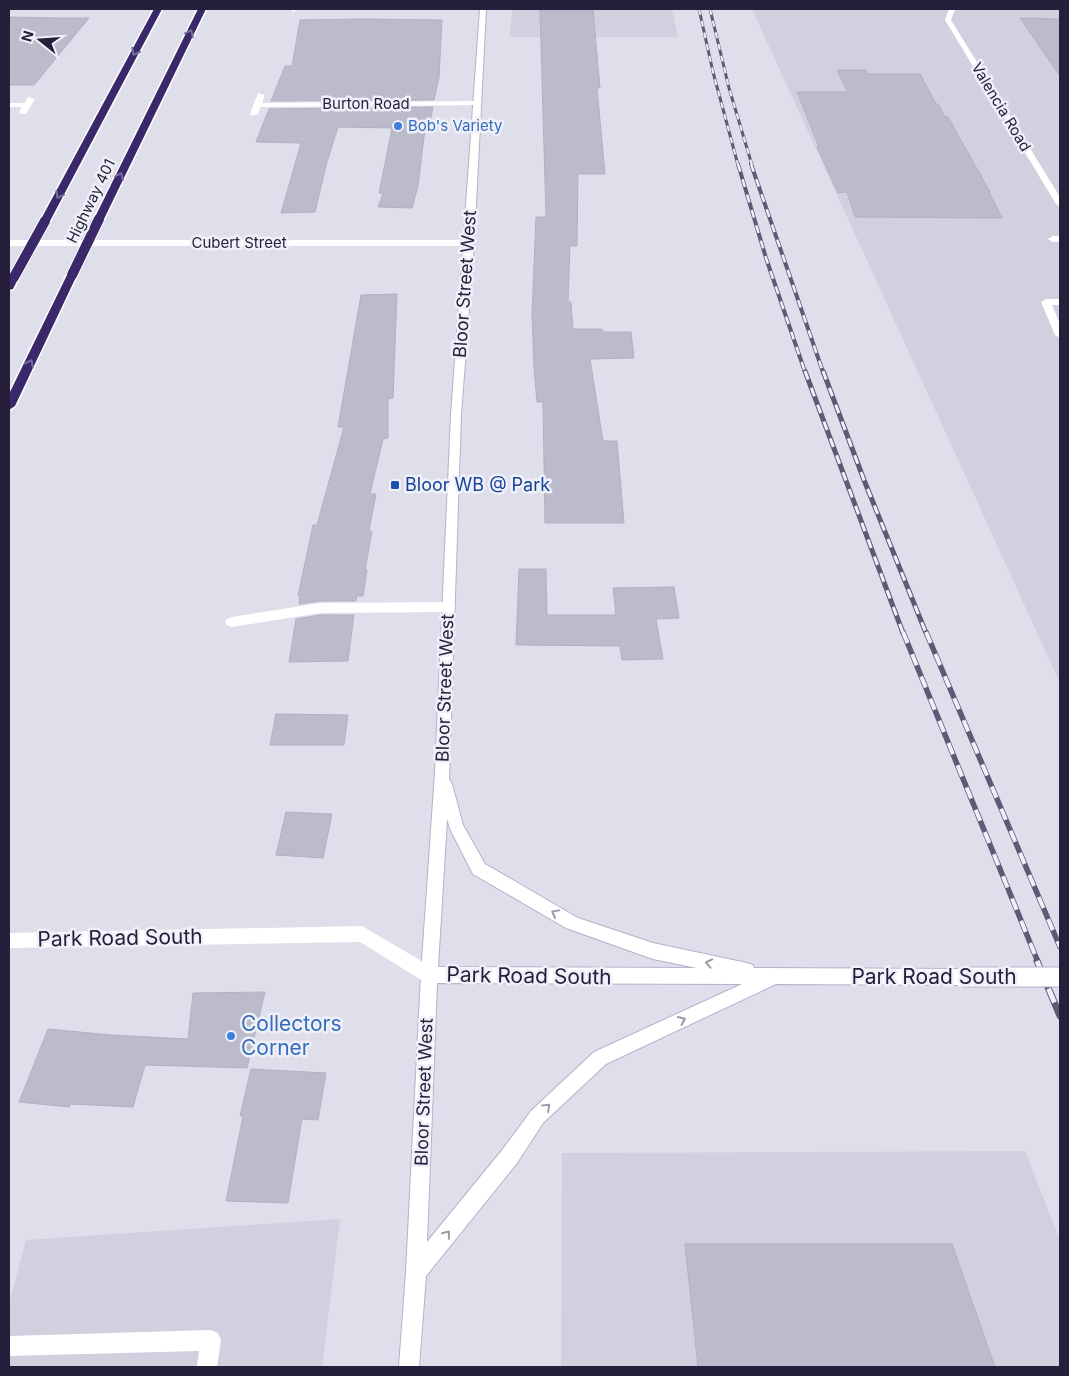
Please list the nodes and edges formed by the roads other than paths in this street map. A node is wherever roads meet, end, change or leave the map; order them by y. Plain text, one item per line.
1 (158, 9) edge
2 (202, 9) edge
3 (483, 9) edge
4 (952, 9) edge
5 (261, 95) dead end
6 (476, 103) junction
7 (9, 105) edge
8 (27, 105) dead end
9 (257, 105) junction
10 (254, 114) dead end
11 (1060, 204) edge
12 (469, 242) junction
13 (9, 243) edge
14 (9, 287) edge
15 (1060, 302) edge
16 (1060, 335) edge
17 (9, 406) edge
18 (449, 607) junction
19 (232, 622) dead end
20 (442, 772) junction
21 (9, 941) edge
22 (429, 975) junction
23 (774, 977) junction
24 (1060, 977) edge
25 (416, 1272) junction
26 (9, 1346) edge
27 (207, 1367) edge
28 (409, 1367) edge

1 -> 14 highway, Highway 401, bridge
17 -> 2 highway, Highway 401, bridge
3 - 6 main road, Bloor Street West
4 - 11 main road, Valencia Road
5 - 9 main road
6 - 9 main road, Burton Road
6 - 12 main road, Bloor Street West
7 - 8 main road
9 - 10 main road
12 - 13 main road, Cubert Street
12 - 18 main road, Bloor Street West
15 - 16 main road
18 - 19 main road
18 - 20 main road, Bloor Street West
20 - 22 main road, Bloor Street West
23 -> 20 main road
21 - 22 main road, Park Road South
22 - 23 main road, Park Road South
22 - 25 main road, Bloor Street West
23 - 24 main road, Park Road South, bridge
25 -> 23 main road
25 - 28 main road, Bloor Street West
26 - 27 main road

